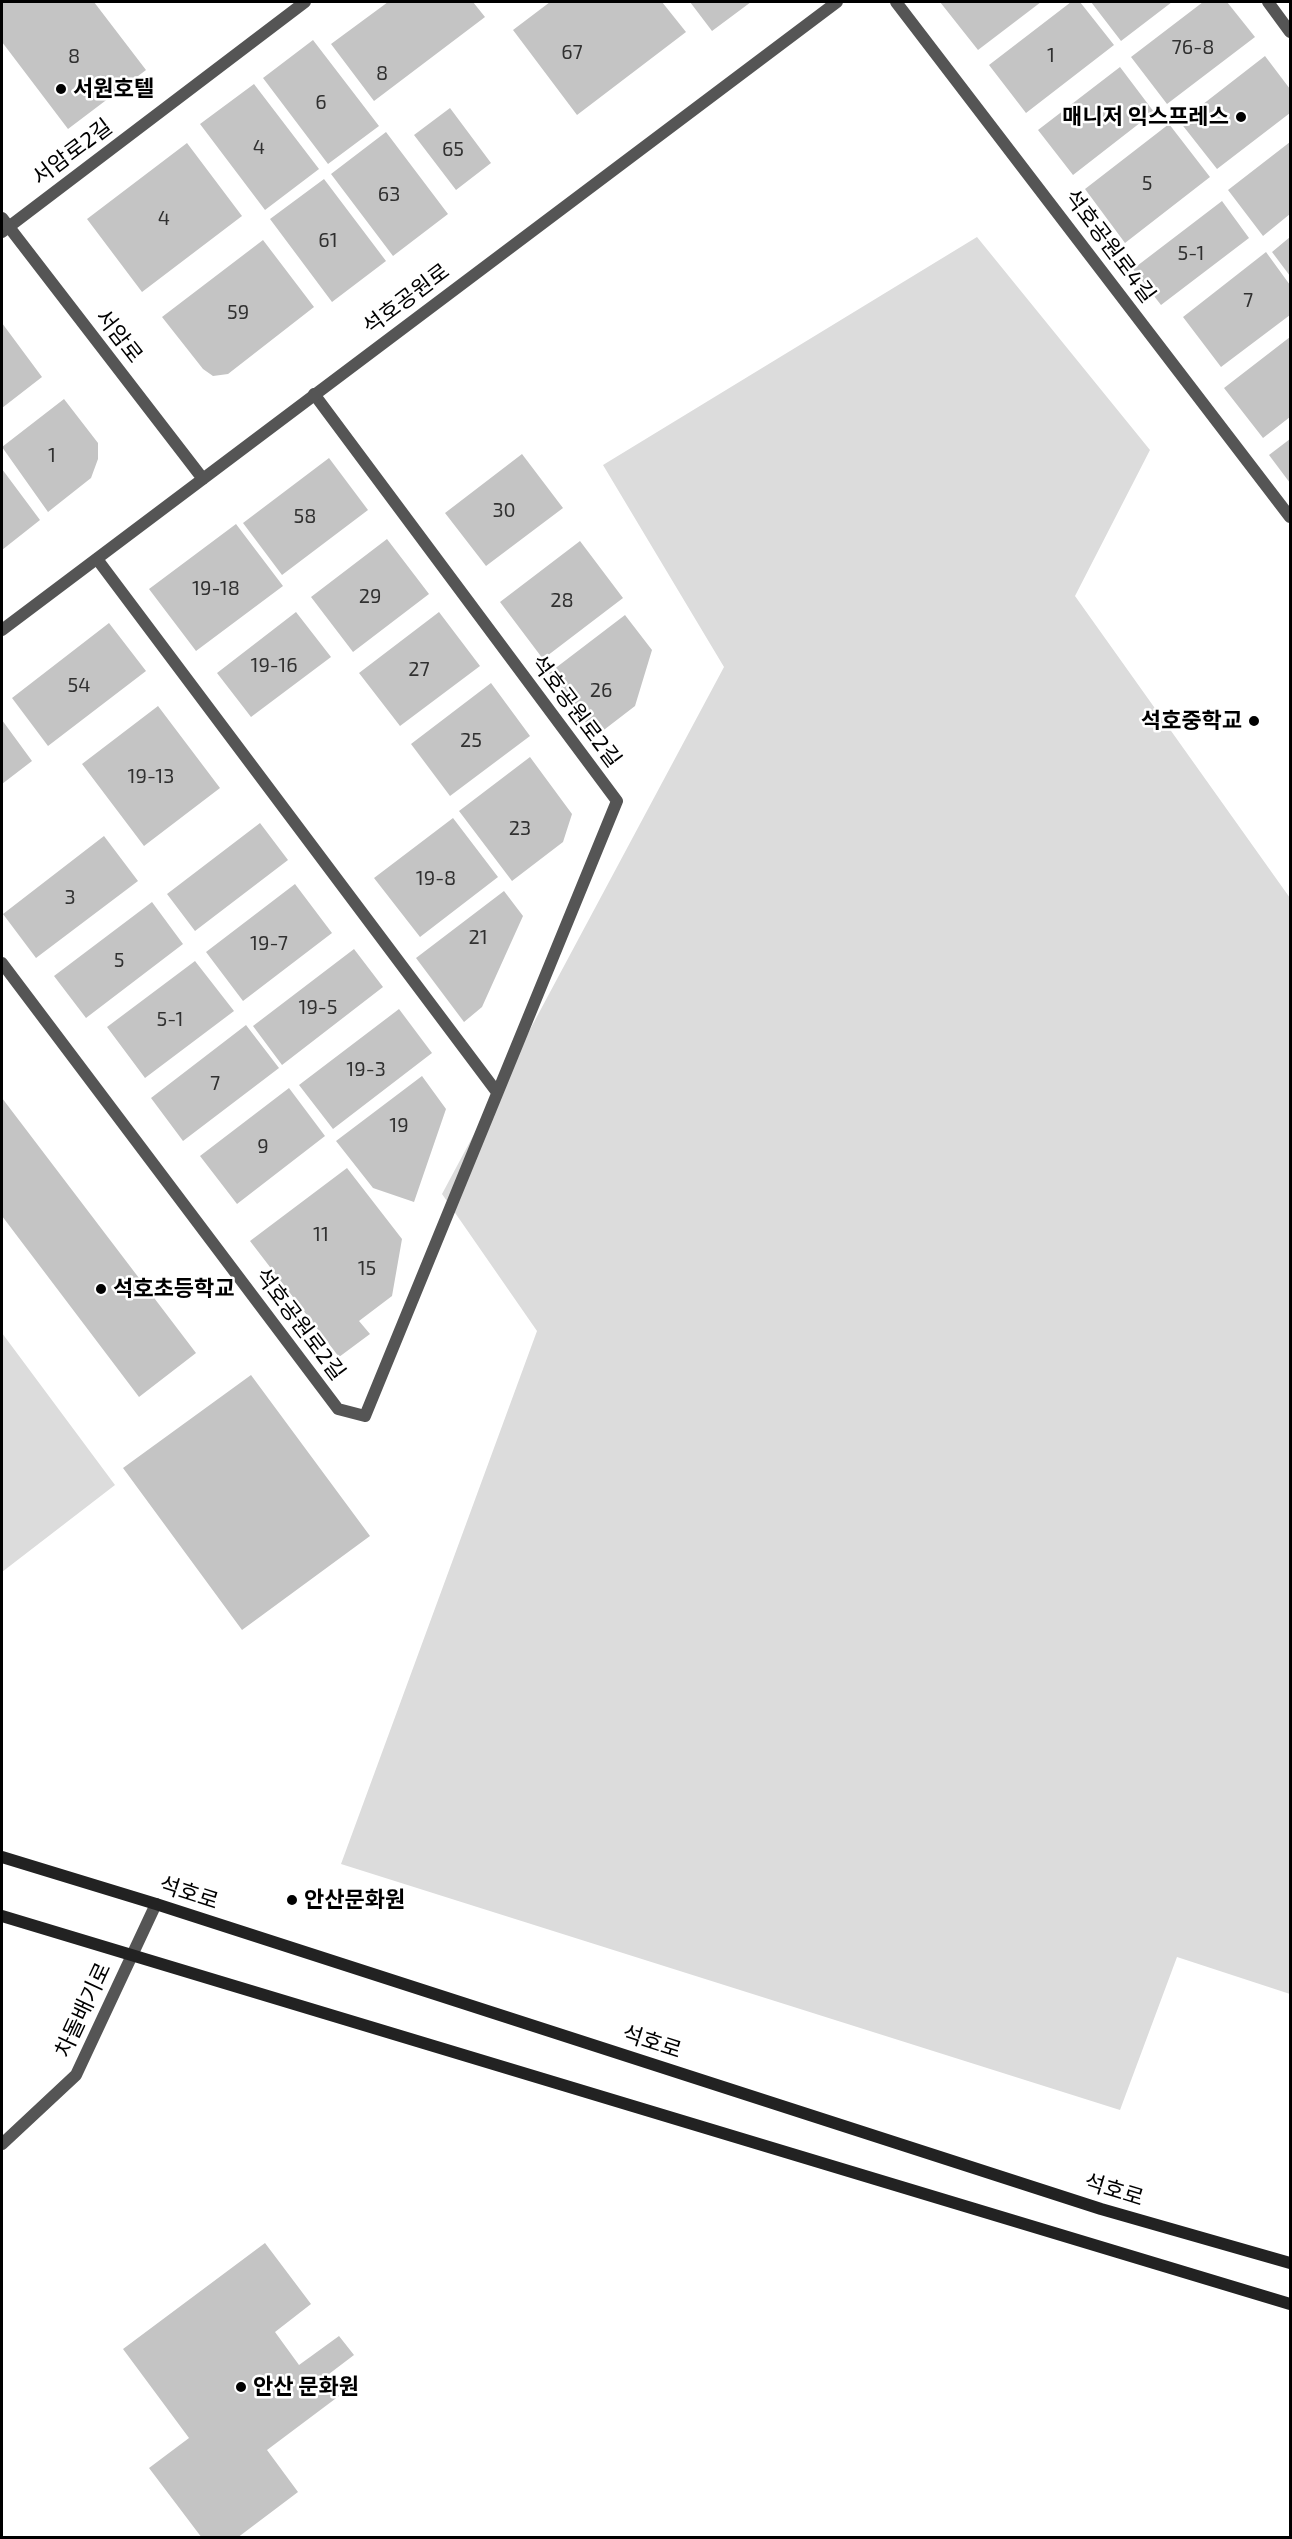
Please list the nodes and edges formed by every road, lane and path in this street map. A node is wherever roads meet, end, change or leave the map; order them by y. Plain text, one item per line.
1 (305, 2) edge
2 (837, 2) edge
3 (896, 2) edge
4 (1268, 2) edge
5 (1290, 32) edge
6 (4, 226) edge
7 (314, 394) junction
8 (202, 479) junction
9 (1290, 517) edge
10 (97, 558) junction
11 (2, 630) edge
12 (2, 963) edge
13 (496, 1091) junction
14 (2, 1857) edge
15 (156, 1904) junction
16 (2, 1916) edge
17 (132, 1956) junction
18 (2, 2144) edge
19 (1290, 2263) edge
20 (1290, 2304) edge

1 - 6 street, 서암로2길
2 - 7 street, 석호공원로
3 - 9 street, 석호공원로4길
4 - 5 street
6 - 8 street, 서암로
7 - 8 street, 석호공원로
7 - 13 street, 석호공원로2길
8 - 10 street, 석호공원로
10 - 11 street, 석호공원로
10 - 13 street
12 - 13 street, 석호공원로2길
14 - 15 main road, 석호로
15 - 17 street, 차돌배기로
15 - 19 main road, 석호로
16 - 17 main road
17 - 18 street, 차돌배기로
17 - 20 main road

